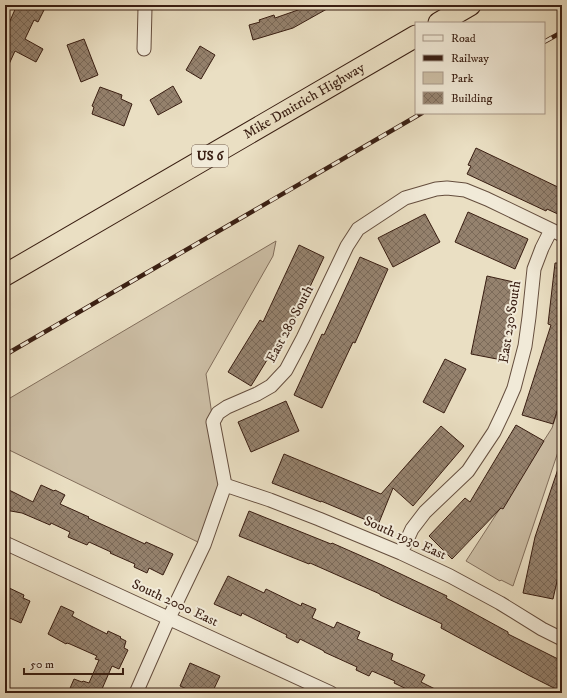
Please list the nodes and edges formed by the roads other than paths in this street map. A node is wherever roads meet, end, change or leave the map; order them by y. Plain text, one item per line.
1 (146, 5) edge
2 (470, 5) edge
3 (441, 22) edge
4 (415, 37) edge
5 (144, 49) dead end
6 (557, 233) edge
7 (5, 275) edge
8 (225, 486) junction
9 (5, 542) edge
10 (402, 553) junction
11 (170, 618) junction
12 (562, 639) edge
13 (326, 692) edge
14 (136, 693) edge

1 - 5 street
2 - 3 highway
4 - 7 highway, Mike Dmitrich Highway / US 6
6 - 8 street, East 280 South
6 - 10 street, East 230 South
8 - 10 street, South 1930 East
8 - 11 street
9 - 11 street, South 2000 East
10 - 12 street, South 1930 East
11 - 13 street, South 2000 East
11 - 14 street

